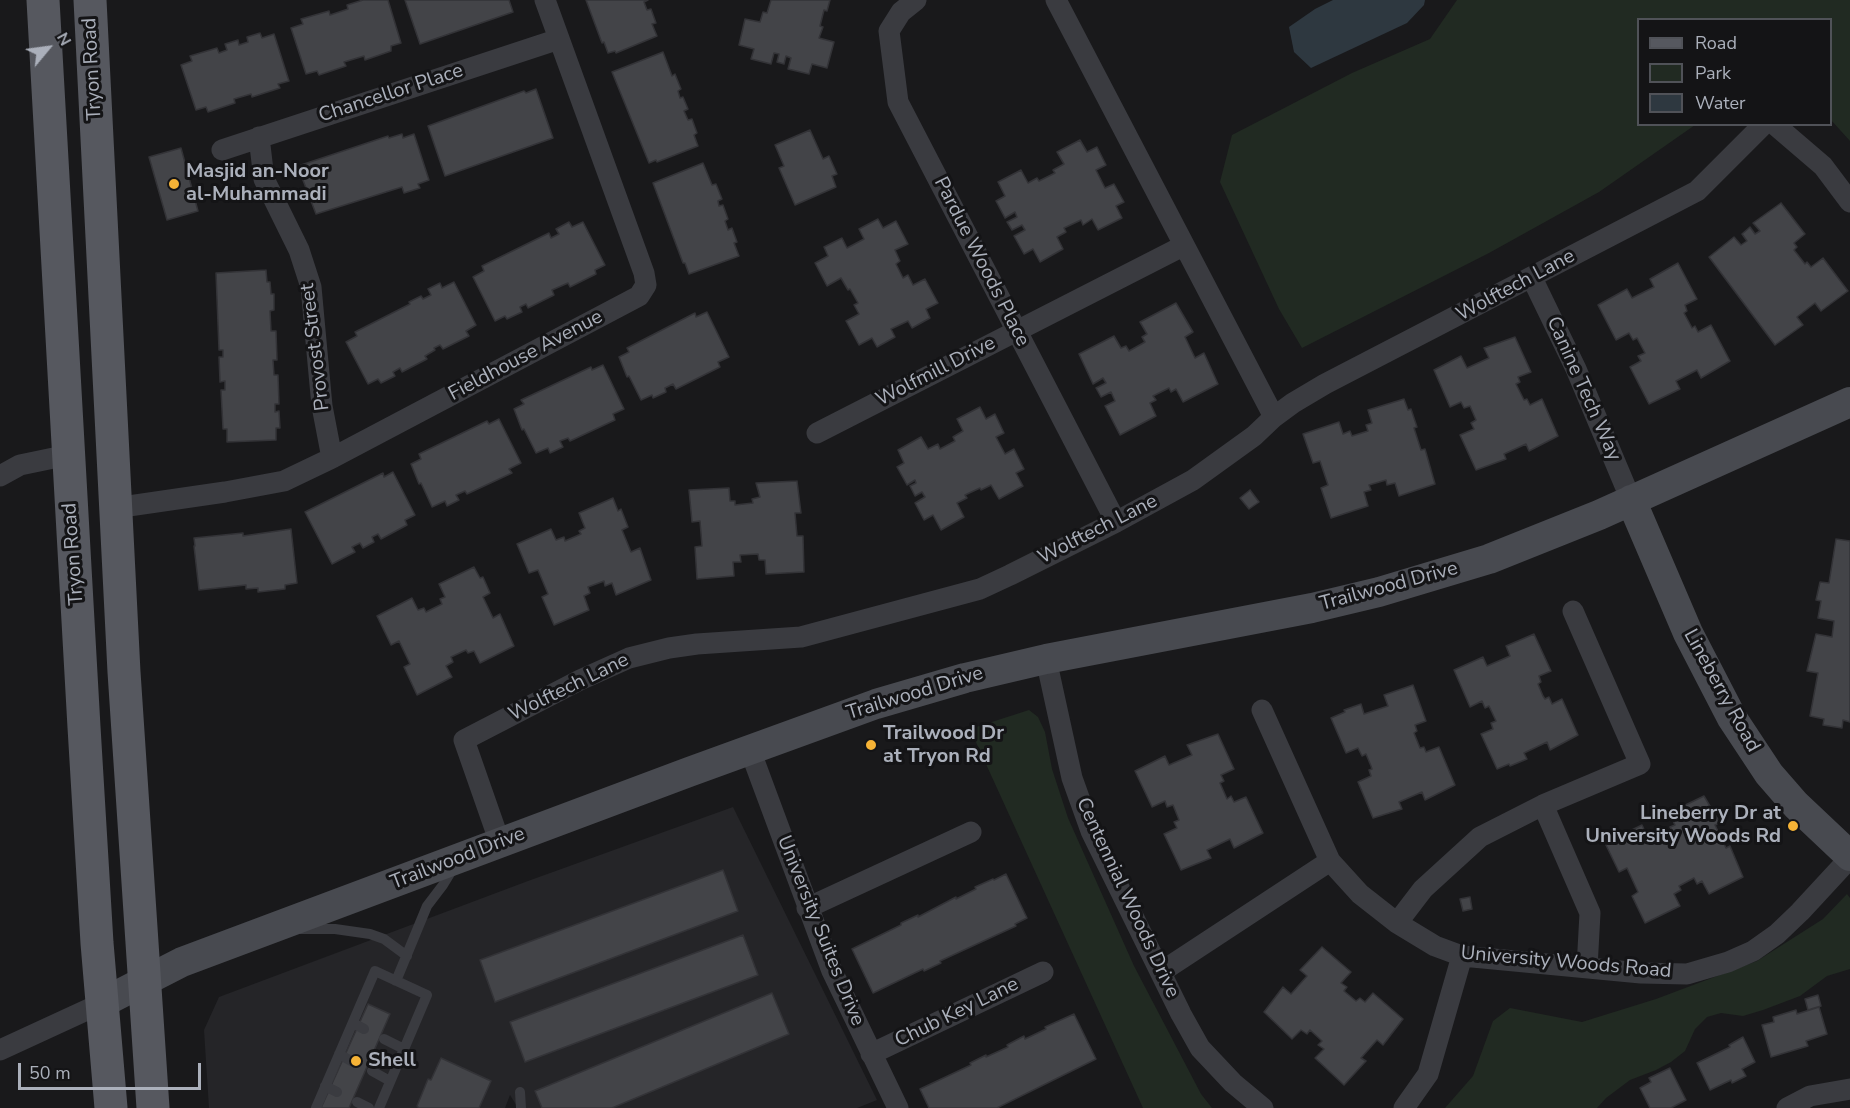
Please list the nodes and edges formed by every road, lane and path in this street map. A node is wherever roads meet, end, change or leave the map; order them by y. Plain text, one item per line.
1 (44, 0) edge
2 (90, 0) edge
3 (544, 0) edge
4 (916, 0) edge
5 (1056, 0) edge
6 (559, 39) junction
7 (1762, 126) edge
8 (1776, 126) edge
9 (259, 137) junction
10 (222, 150) dead end
11 (1850, 202) edge
12 (1183, 246) junction
13 (1532, 278) junction
14 (1016, 331) junction
15 (1850, 402) edge
16 (1274, 417) junction
17 (818, 433) dead end
18 (68, 455) junction
19 (332, 458) junction
20 (0, 476) edge
21 (1631, 500) junction
22 (115, 508) junction
23 (1116, 522) junction
24 (1573, 611) dead end
25 (1046, 659) junction
26 (1263, 710) dead end
27 (750, 750) junction
28 (1543, 805) junction
29 (971, 832) dead end
30 (500, 843) junction
31 (1850, 857) edge
32 (459, 858) junction
33 (1330, 861) junction
34 (807, 908) junction
35 (1397, 923) junction
36 (270, 929) junction
37 (407, 956) junction
38 (1462, 956) junction
39 (1587, 968) junction
40 (1043, 972) dead end
41 (1161, 972) junction
42 (144, 981) junction
43 (396, 981) junction
44 (102, 1003) junction
45 (352, 1023) junction
46 (364, 1029) dead end
47 (384, 1039) dead end
48 (404, 1049) junction
49 (0, 1050) edge
50 (339, 1054) junction
51 (872, 1054) junction
52 (351, 1061) dead end
53 (372, 1071) dead end
54 (390, 1081) junction
55 (326, 1086) junction
56 (1850, 1089) edge
57 (337, 1092) dead end
58 (520, 1092) dead end
59 (357, 1102) dead end
60 (111, 1108) edge
61 (153, 1108) edge
62 (316, 1108) edge
63 (369, 1108) edge
64 (379, 1108) edge
65 (521, 1108) edge
66 (898, 1108) edge
67 (1263, 1108) edge
68 (1404, 1108) edge
69 (1787, 1108) edge

1 - 18 main road, Tryon Road
2 - 22 main road, Tryon Road
3 - 6 street, Fieldhouse Avenue
4 - 14 street, Pardue Woods Place
5 - 12 street
6 - 9 street, Chancellor Place
6 - 19 street, Fieldhouse Avenue
7 - 13 street, Wolftech Lane
8 - 11 street
9 - 10 street, Chancellor Place
9 - 19 street, Provost Street
12 - 14 street, Wolfmill Drive
12 - 16 street
13 - 16 street, Wolftech Lane
13 - 21 street, Canine Tech Way
14 - 17 street, Wolfmill Drive
14 - 23 street, Pardue Woods Place
15 - 21 street, Trailwood Drive
16 - 23 street, Wolftech Lane
18 - 20 street
18 - 44 main road, Tryon Road
19 - 22 street, Fieldhouse Avenue
21 - 25 street, Trailwood Drive
21 - 31 street, Lineberry Road
22 - 42 main road, Tryon Road
23 - 30 street, Wolftech Lane
24 - 28 street
25 - 27 street, Trailwood Drive
25 - 41 street, Centennial Woods Drive
26 - 33 street, University Woods Road
27 - 30 street, Trailwood Drive
27 - 34 street, University Suites Drive
28 - 35 street
28 - 39 street
29 - 34 street
30 - 32 street, Trailwood Drive
31 - 39 street, University Woods Road
32 - 36 street, Trailwood Drive
32 - 37 lane
33 - 35 street, University Woods Road
33 - 41 street
34 - 51 street, University Suites Drive
35 - 38 street, University Woods Road
36 - 37 lane
36 - 42 street, Trailwood Drive
37 - 43 lane
38 - 39 street, University Woods Road
38 - 68 street
40 - 51 street, Chub Key Lane
41 - 67 street, Centennial Woods Drive
42 - 44 street, Trailwood Drive
42 - 61 main road, Tryon Road
43 - 45 lane
43 - 48 lane
44 - 49 street, Trailwood Drive
44 - 60 main road, Tryon Road
45 - 46 lane
45 - 50 lane
47 - 48 lane
48 - 54 lane
50 - 52 lane
50 - 55 lane
51 - 66 street, University Suites Drive
53 - 54 lane
54 - 64 lane
55 - 57 lane
55 - 62 lane
56 - 69 street
58 - 65 lane
59 - 63 lane

